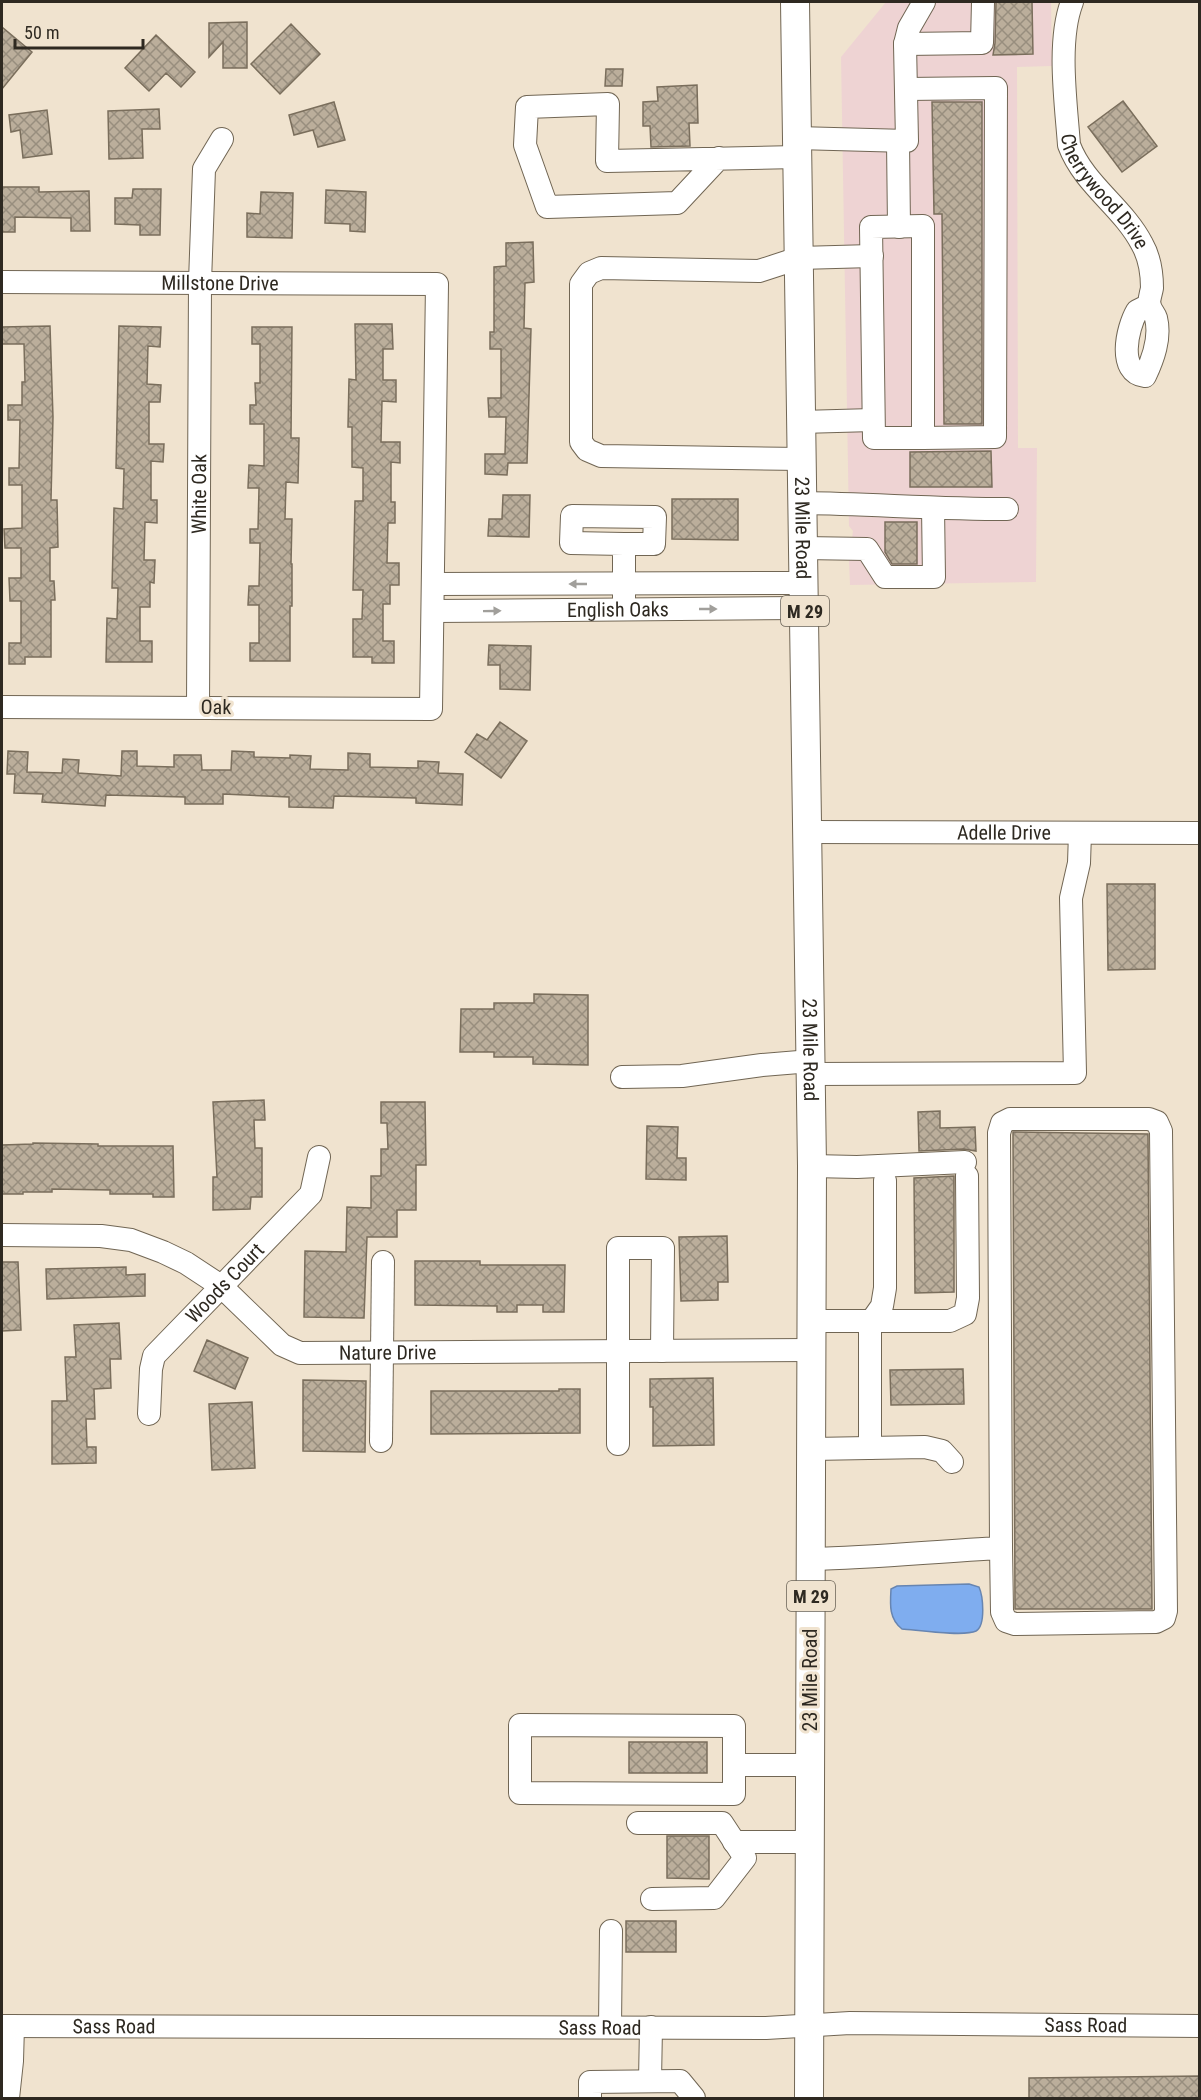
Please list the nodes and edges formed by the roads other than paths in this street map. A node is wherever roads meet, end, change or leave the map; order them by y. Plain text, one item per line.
1 (795, 2) edge
2 (924, 2) edge
3 (983, 2) edge
4 (1072, 2) edge
5 (905, 44) junction
6 (906, 89) junction
7 (222, 139) dead end
8 (898, 141) junction
9 (797, 148) junction
10 (719, 158) junction
11 (899, 227) junction
12 (872, 256) junction
13 (799, 258) junction
14 (2, 282) edge
15 (200, 282) junction
16 (1145, 376) dead end
17 (873, 420) junction
18 (801, 422) junction
19 (923, 438) junction
20 (802, 459) junction
21 (803, 503) junction
22 (933, 508) junction
23 (1007, 509) dead end
24 (624, 544) dead end
25 (804, 548) junction
26 (624, 583) junction
27 (434, 584) junction
28 (804, 596) junction
29 (624, 609) junction
30 (434, 611) junction
31 (2, 707) edge
32 (198, 707) junction
33 (808, 832) junction
34 (1080, 833) junction
35 (1200, 833) edge
36 (811, 1067) junction
37 (622, 1077) dead end
38 (319, 1157) dead end
39 (812, 1166) junction
40 (885, 1181) dead end
41 (2, 1235) edge
42 (383, 1262) dead end
43 (221, 1286) junction
44 (813, 1321) junction
45 (870, 1323) junction
46 (618, 1350) junction
47 (813, 1350) junction
48 (662, 1352) junction
49 (382, 1353) junction
50 (149, 1414) dead end
51 (381, 1440) dead end
52 (618, 1444) dead end
53 (870, 1448) junction
54 (812, 1449) junction
55 (952, 1462) dead end
56 (1001, 1548) junction
57 (811, 1559) junction
58 (734, 1765) junction
59 (810, 1765) junction
60 (638, 1823) dead end
61 (734, 1842) junction
62 (809, 1842) junction
63 (652, 1899) dead end
64 (611, 1931) dead end
65 (809, 2025) junction
66 (7, 2026) edge
67 (1200, 2026) edge
68 (610, 2027) junction
69 (651, 2027) junction
70 (650, 2081) junction
71 (8, 2098) edge
72 (590, 2098) edge
73 (694, 2098) edge
74 (808, 2098) edge

1 - 9 main road, 23 Mile Road / M 29
2 - 5 street
3 - 5 street
4 - 16 street, Cherrywood Drive
5 - 6 street
6 - 8 street
6 - 19 street
7 - 15 street, White Oak
8 - 9 street
8 - 11 street
9 - 10 street
9 - 13 main road, 23 Mile Road / M 29
10 - 10 street
11 - 12 street
11 - 19 street
12 - 13 street
12 - 17 street
13 - 18 main road, 23 Mile Road / M 29
13 - 20 street
14 - 15 street, Millstone Drive
15 - 27 street, Millstone Drive
15 - 32 street, White Oak
17 - 18 street
17 - 19 street
18 - 20 main road, 23 Mile Road / M 29
20 - 21 main road, 23 Mile Road / M 29
21 - 22 street
21 - 25 main road, 23 Mile Road / M 29
22 - 23 street
22 - 25 street
24 - 26 street
25 - 28 main road, 23 Mile Road / M 29
26 -> 27 street, English Oaks
26 - 28 street, English Oaks
26 - 29 street
27 - 30 street
29 -> 28 street, English Oaks
28 - 33 main road, 23 Mile Road / M 29
30 -> 29 street, English Oaks
30 - 32 street, Oak
31 - 32 street, Oak
33 - 34 street, Adelle Drive
33 - 36 main road, 23 Mile Road / M 29
34 - 35 street, Adelle Drive
34 - 36 street
36 - 37 street
36 - 39 main road, 23 Mile Road / M 29
38 - 43 street, Woods Court
39 - 44 main road, 23 Mile Road / M 29
39 - 45 street
40 - 45 street
41 - 43 street, Nature Drive
42 - 49 street
43 - 49 street, Nature Drive
43 - 50 street, Woods Court
44 - 45 street
44 - 47 main road, 23 Mile Road / M 29
45 - 53 street
46 - 48 street, Nature Drive
46 - 48 street
46 - 49 street, Nature Drive
46 - 52 street
47 - 48 street, Nature Drive
47 - 54 main road, 23 Mile Road / M 29
49 - 51 street
53 - 54 street
53 - 55 street
54 - 57 main road, 23 Mile Road / M 29
56 - 56 street
56 - 57 street
57 - 59 main road, 23 Mile Road / M 29
58 - 58 street
58 - 59 street
59 - 62 main road, 23 Mile Road / M 29
60 - 61 street
61 - 62 street
61 - 63 street
62 - 65 main road, 23 Mile Road / M 29
64 - 68 street
65 - 67 street, Sass Road
65 - 69 street, Sass Road
65 - 74 main road, 23 Mile Road / M 29
66 - 68 street, Sass Road
66 - 71 street
68 - 69 street, Sass Road
69 - 70 street
70 - 72 street
70 - 73 street

